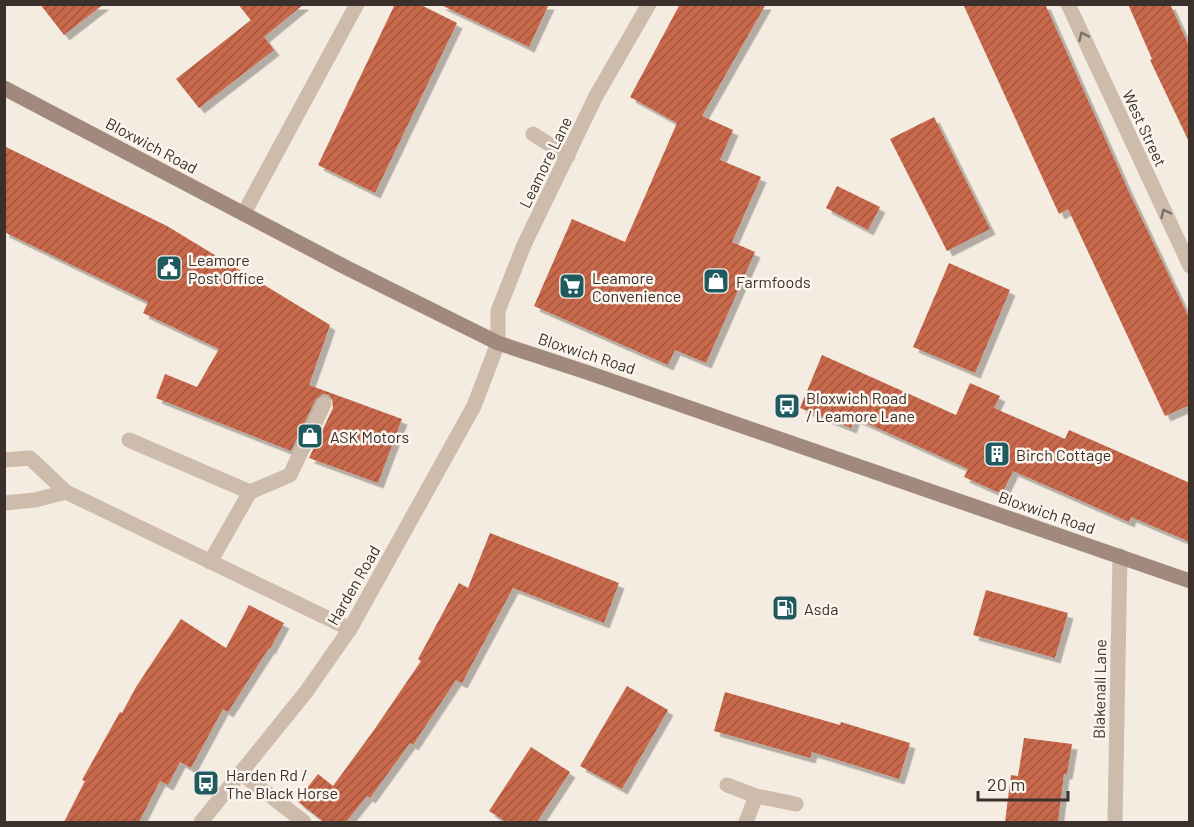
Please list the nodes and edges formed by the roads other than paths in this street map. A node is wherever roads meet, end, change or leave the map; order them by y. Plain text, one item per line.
1 (357, 4) edge
2 (649, 4) edge
3 (1068, 4) edge
4 (4, 88) edge
5 (533, 134) dead end
6 (568, 156) junction
7 (244, 213) junction
8 (1190, 266) edge
9 (498, 343) junction
10 (324, 404) dead end
11 (129, 440) dead end
12 (4, 460) edge
13 (66, 492) junction
14 (250, 492) junction
15 (4, 502) edge
16 (1120, 556) junction
17 (210, 562) junction
18 (1190, 581) edge
19 (350, 629) junction
20 (240, 773) junction
21 (727, 785) dead end
22 (756, 796) junction
23 (796, 804) dead end
24 (201, 822) edge
25 (304, 822) edge
26 (746, 822) edge
27 (1115, 822) edge

1 - 7 street
2 - 6 street, Leamore Lane
8 -> 3 street, West Street
4 - 7 main road, Bloxwich Road
5 - 6 street
6 - 9 street, Leamore Lane
7 - 9 main road, Bloxwich Road
9 - 16 main road, Bloxwich Road
9 - 19 street, Harden Road
10 - 14 street
11 - 14 street
12 - 13 street
13 - 15 street
13 - 17 street
14 - 17 street
16 - 18 main road, Bloxwich Road
16 - 27 street, Blakenall Lane
17 - 19 street
19 - 20 street, Harden Road
20 - 24 street, Harden Road
20 - 25 street
21 - 22 street
22 - 23 street
22 - 26 street

